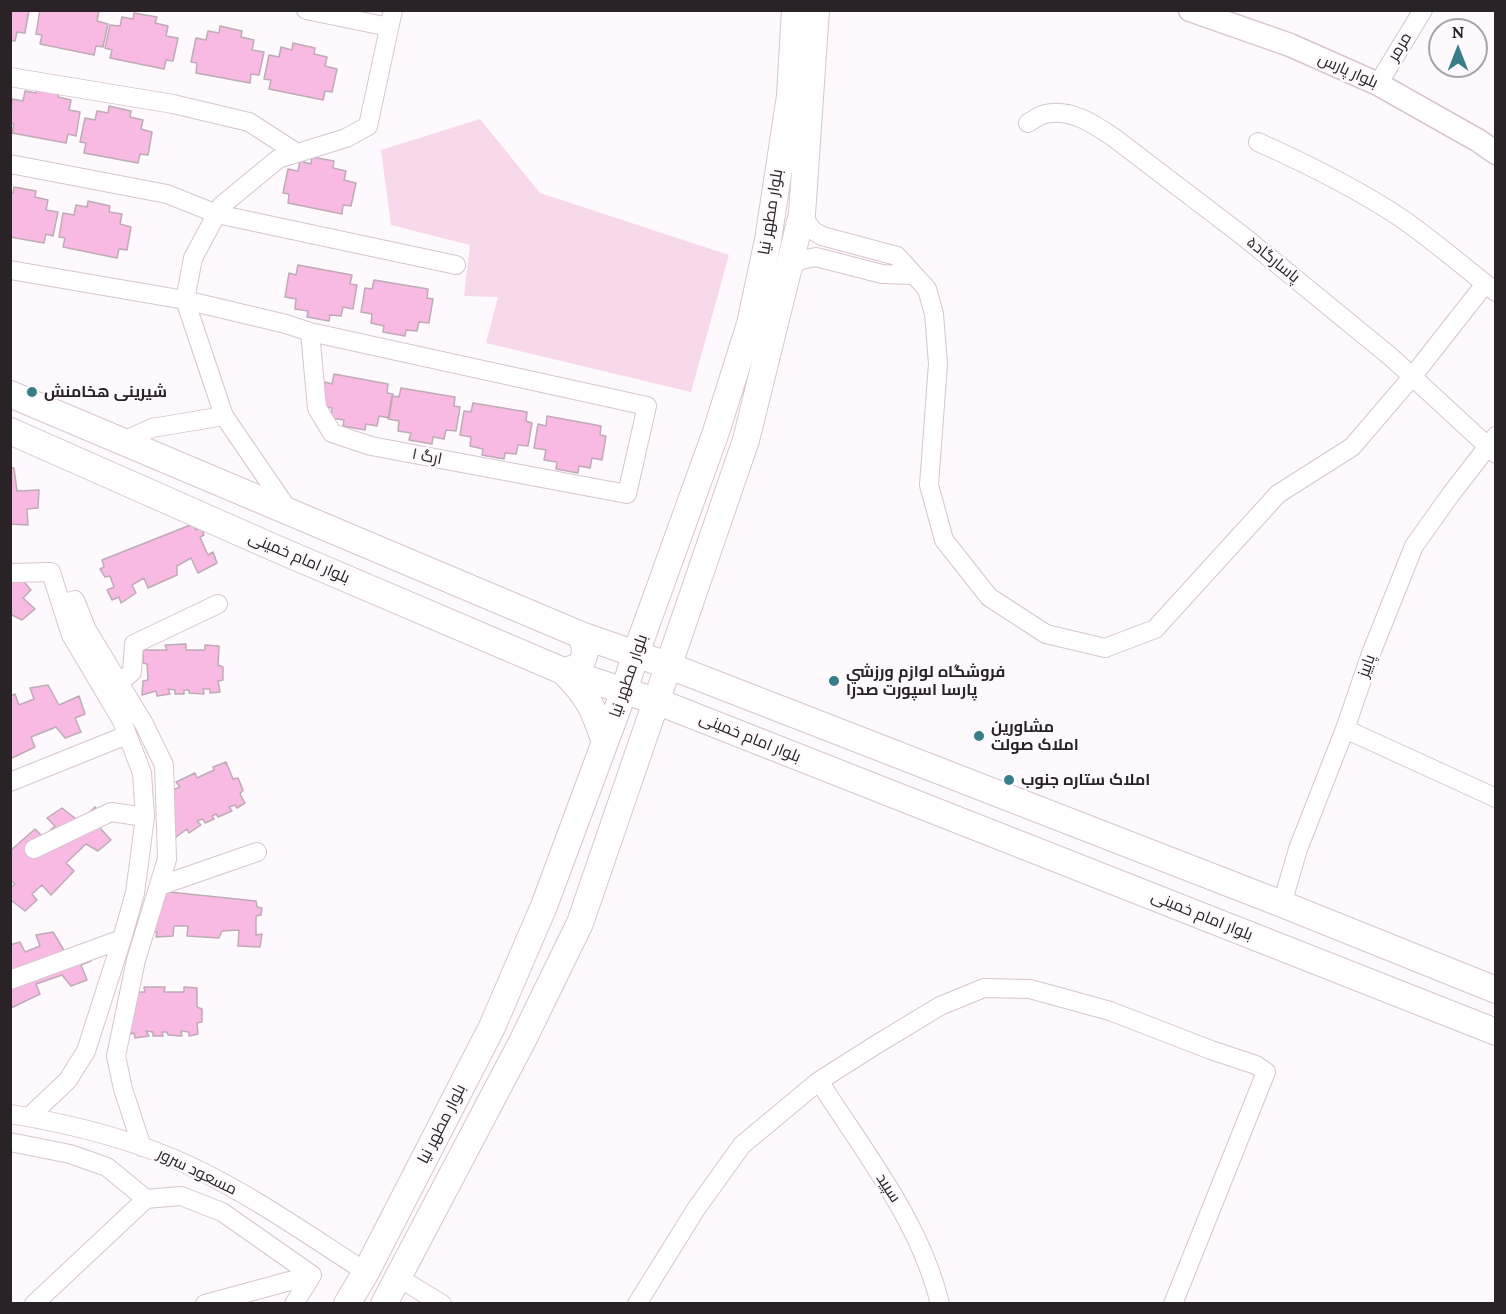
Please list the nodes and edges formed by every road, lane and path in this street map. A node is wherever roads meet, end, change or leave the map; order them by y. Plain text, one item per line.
1 (306, 10) edge
2 (795, 10) edge
3 (816, 10) edge
4 (1190, 10) edge
5 (1423, 10) edge
6 (391, 19) edge
7 (10, 77) edge
8 (1378, 84) junction
9 (1028, 123) dead end
10 (1258, 142) dead end
11 (297, 153) junction
12 (1496, 153) edge
13 (10, 164) edge
14 (217, 214) junction
15 (802, 214) junction
16 (768, 240) junction
17 (796, 243) junction
18 (456, 265) dead end
19 (789, 267) junction
20 (10, 270) edge
21 (914, 275) junction
22 (1490, 288) edge
23 (185, 300) junction
24 (310, 333) junction
25 (1412, 376) junction
26 (10, 394) edge
27 (224, 416) junction
28 (10, 431) edge
29 (121, 442) junction
30 (1493, 446) edge
31 (289, 511) junction
32 (10, 573) edge
33 (61, 604) junction
34 (218, 604) dead end
35 (581, 635) junction
36 (636, 653) junction
37 (668, 664) junction
38 (563, 671) junction
39 (120, 683) junction
40 (718, 684) junction
41 (624, 691) junction
42 (656, 701) junction
43 (703, 720) junction
44 (1345, 729) junction
45 (127, 735) junction
46 (606, 742) junction
47 (10, 782) edge
48 (1496, 798) edge
49 (145, 817) junction
50 (34, 849) dead end
51 (257, 852) dead end
52 (159, 886) junction
53 (1282, 904) junction
54 (122, 939) junction
55 (10, 980) edge
56 (1496, 990) edge
57 (1496, 1032) edge
58 (86, 1051) junction
59 (116, 1056) junction
60 (819, 1081) junction
61 (10, 1114) edge
62 (29, 1117) junction
63 (10, 1142) edge
64 (142, 1147) junction
65 (146, 1199) junction
66 (366, 1272) junction
67 (312, 1275) junction
68 (399, 1278) junction
69 (34, 1304) edge
70 (205, 1304) edge
71 (294, 1304) edge
72 (347, 1304) edge
73 (384, 1304) edge
74 (442, 1304) edge
75 (637, 1304) edge
76 (940, 1304) edge
77 (1173, 1304) edge

1 - 6 street
2 - 16 main road, بلوار مطهر نیا
3 - 15 main road, بلوار مطهر نیا
4 - 8 street, بلوار پارس
5 - 8 street, مرمر
6 - 11 street
7 - 11 street
8 - 12 street, بلوار پارس
9 - 25 street, پاسارگاد۵
10 - 22 street
11 - 14 street
13 - 14 street
14 - 18 street
14 - 23 street
15 - 17 main road, بلوار مطهر نیا
15 - 21 street
16 - 17 main road
16 - 36 main road, بلوار مطهر نیا
17 - 19 main road, بلوار مطهر نیا
19 - 21 street
19 - 37 main road, بلوار مطهر نیا
20 - 23 street
21 - 25 street
22 - 25 street
23 - 24 street
23 - 27 street
24 - 24 street, ارگ ۱
25 - 30 street, پاسارگاد۵
26 - 29 main road
27 - 29 street
27 - 31 street
28 - 38 main road, بلوار امام خمینی
29 - 31 main road
30 - 44 street, پاییز
31 - 35 main road
32 - 33 street
33 - 39 street
33 - 45 street
34 - 39 street
35 - 36 main road
35 - 38 main road
36 - 37 main road
36 - 41 main road, بلوار مطهر نیا
37 - 40 main road
37 - 42 main road, بلوار مطهر نیا
38 - 41 main road, بلوار امام خمینی
38 - 46 main road
39 - 52 street
40 - 43 main road
40 - 53 main road
41 - 42 main road, بلوار امام خمینی
41 - 46 main road, بلوار مطهر نیا
42 - 43 main road, بلوار امام خمینی
42 - 68 main road, بلوار مطهر نیا
43 - 57 main road, بلوار امام خمینی
44 - 48 street
44 - 53 street, پاییز
45 - 47 street
45 - 49 street
46 - 66 main road, بلوار مطهر نیا
49 - 50 street
49 - 54 street
51 - 52 street
52 - 59 street
53 - 56 main road
54 - 55 street
54 - 58 street
58 - 59 street
58 - 62 street
59 - 64 street
60 - 75 street
60 - 76 street, سپید
60 - 77 street
61 - 62 street, مسعود سرور
62 - 64 street, مسعود سرور
63 - 65 street
64 - 66 street, مسعود سرور
65 - 67 street
65 - 69 street
66 - 72 main road, بلوار مطهر نیا
67 - 70 street
67 - 71 street
68 - 73 main road, بلوار مطهر نیا
68 - 74 street

